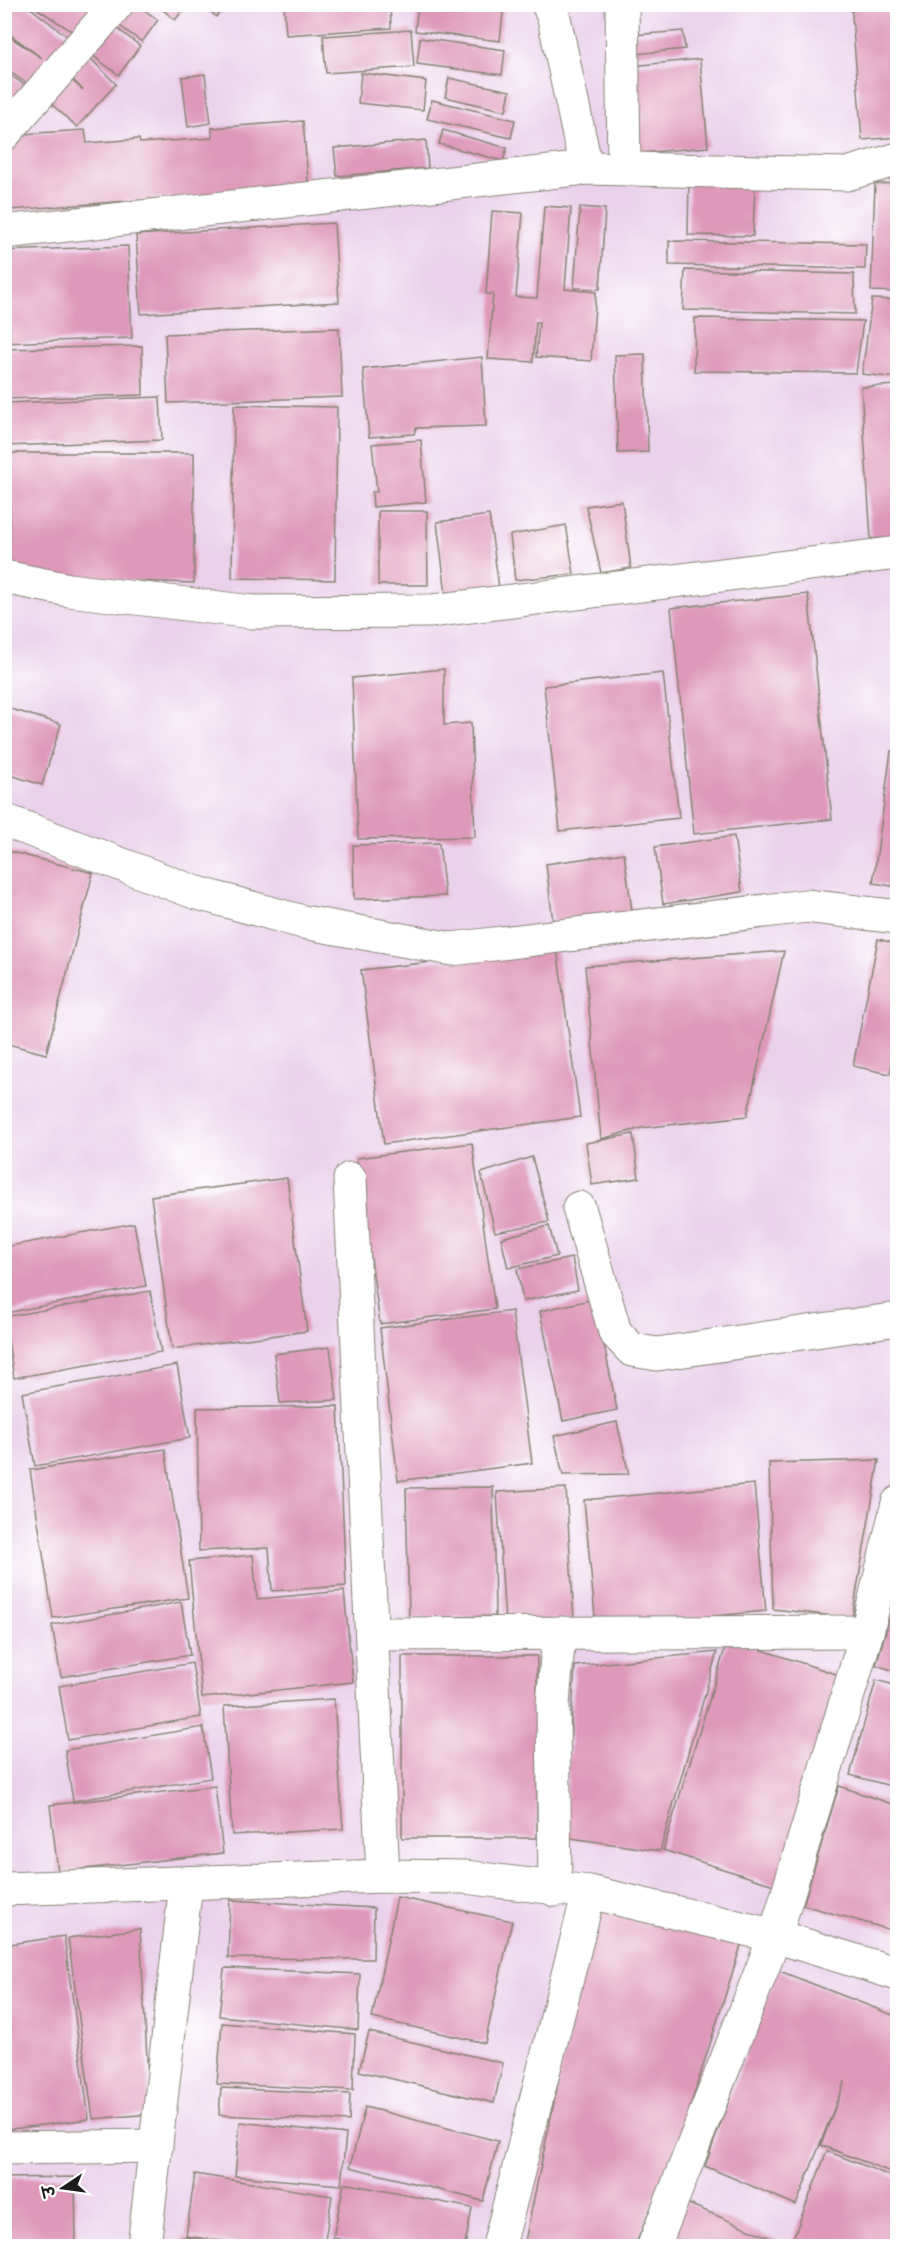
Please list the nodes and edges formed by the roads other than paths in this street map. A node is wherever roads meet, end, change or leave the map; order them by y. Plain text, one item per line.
1 (117, 4) edge
2 (548, 4) edge
3 (622, 4) edge
4 (4, 134) edge
5 (897, 159) edge
6 (586, 168) junction
7 (624, 168) junction
8 (4, 232) edge
9 (897, 553) edge
10 (4, 577) edge
11 (4, 820) edge
12 (897, 917) edge
13 (350, 1179) dead end
14 (579, 1208) dead end
15 (897, 1319) edge
16 (897, 1503) edge
17 (867, 1632) junction
18 (372, 1634) junction
19 (559, 1634) junction
20 (383, 1876) junction
21 (186, 1884) junction
22 (4, 1889) edge
23 (555, 1890) junction
24 (589, 1892) junction
25 (775, 1936) junction
26 (897, 1974) edge
27 (156, 2146) junction
28 (4, 2148) edge
29 (144, 2247) edge
30 (499, 2247) edge
31 (654, 2247) edge

1 - 4 street
2 - 6 street
3 - 7 street
5 - 7 street
6 - 7 street
6 - 8 street
9 - 10 street
11 - 12 street
13 - 18 street
14 - 15 street
16 - 17 street
17 - 19 street
17 - 25 street
18 - 19 street
18 - 20 street
19 - 23 street
20 - 21 street
20 - 23 street
21 - 22 street
21 - 27 street
23 - 24 street
24 - 25 street
24 - 30 street
25 - 26 street
25 - 31 street
27 - 28 street
27 - 29 street

